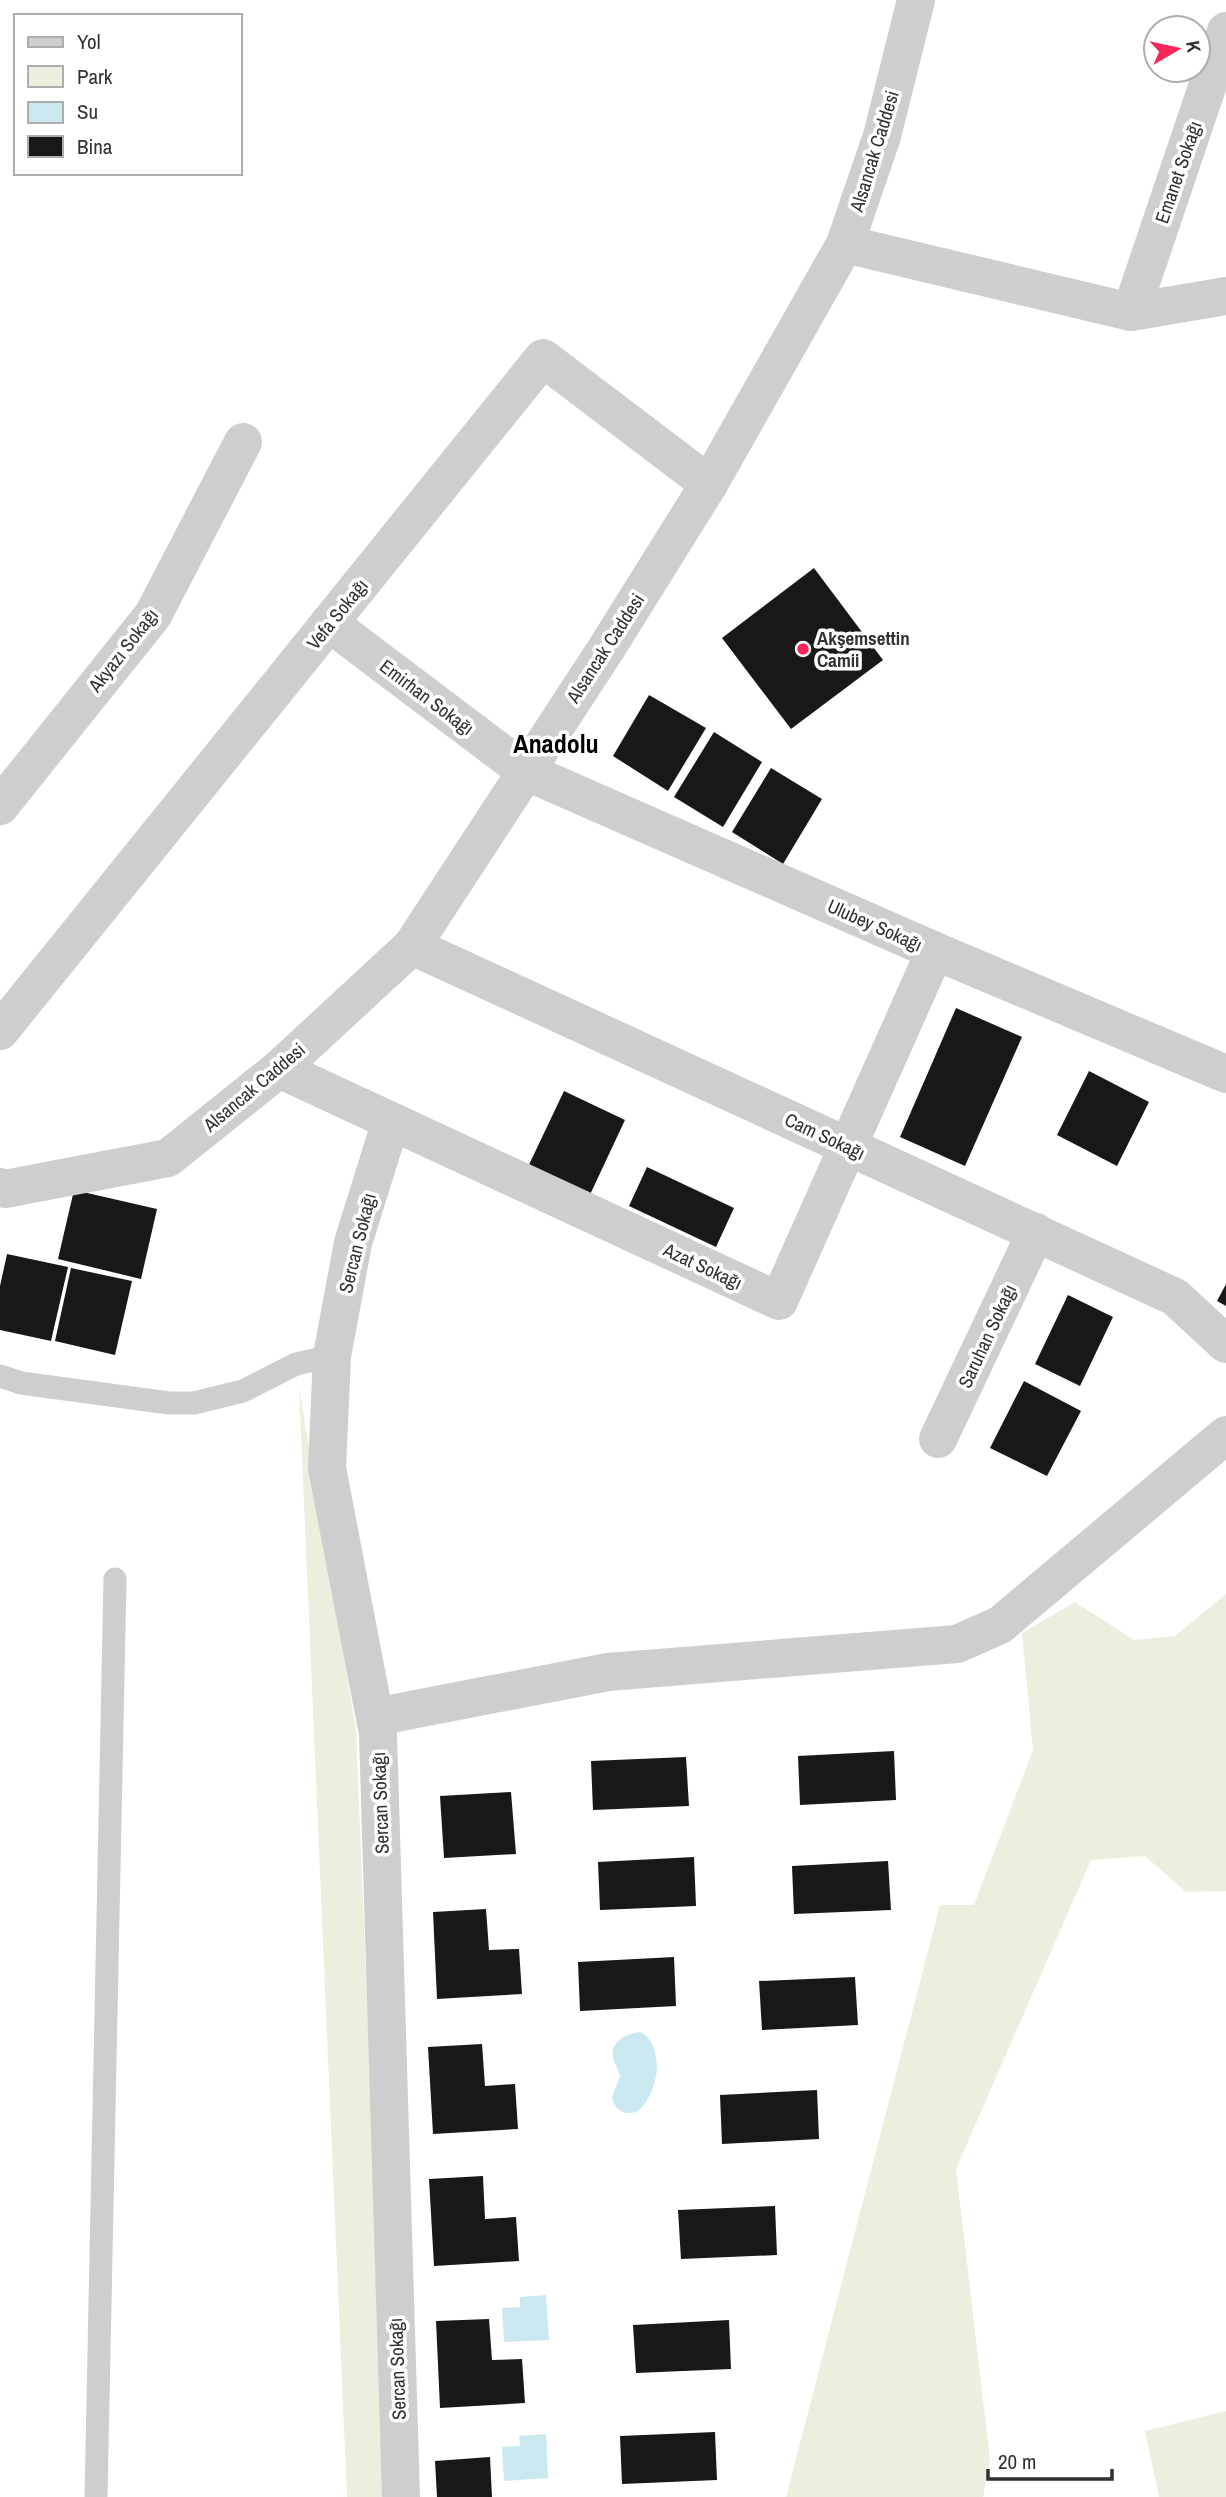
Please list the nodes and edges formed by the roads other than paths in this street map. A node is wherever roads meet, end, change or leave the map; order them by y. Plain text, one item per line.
1 (916, 0) edge
2 (1226, 31) edge
3 (845, 244) junction
4 (1226, 296) edge
5 (1131, 312) junction
6 (243, 442) dead end
7 (709, 484) junction
8 (329, 623) junction
9 (526, 771) junction
10 (0, 806) edge
11 (412, 946) junction
12 (935, 951) junction
13 (0, 1031) edge
14 (279, 1069) junction
15 (1226, 1074) edge
16 (391, 1121) junction
17 (848, 1146) junction
18 (0, 1187) edge
19 (1036, 1232) junction
20 (1226, 1344) edge
21 (332, 1356) junction
22 (0, 1376) edge
23 (1226, 1435) edge
24 (938, 1439) dead end
25 (115, 1579) dead end
26 (375, 1717) junction
27 (96, 2497) edge
28 (401, 2497) edge

1 - 3 street, Alsancak Caddesi
2 - 5 street, Emanet Sokağı
3 - 5 street
3 - 7 street, Alsancak Caddesi
4 - 5 street
6 - 10 street, Akyazı Sokağı
7 - 8 street, Vefa Sokağı
7 - 9 street, Alsancak Caddesi
8 - 9 street, Emirhan Sokağı
8 - 13 street, Vefa Sokağı
9 - 11 street, Alsancak Caddesi
9 - 12 street, Ulubey Sokağı
11 - 14 street, Alsancak Caddesi
11 - 17 street, Cam Sokağı
12 - 15 street, Ulubey Sokağı
12 - 17 street, Azat Sokağı
14 - 16 street, Azat Sokağı
14 - 18 street, Alsancak Caddesi
16 - 17 street, Azat Sokağı
16 - 21 street, Sercan Sokağı
17 - 19 street, Cam Sokağı
19 - 20 street, Cam Sokağı
19 - 24 street, Saruhan Sokağı
21 - 22 lane
21 - 26 street, Sercan Sokağı
23 - 26 street
25 - 27 lane
26 - 28 street, Sercan Sokağı

